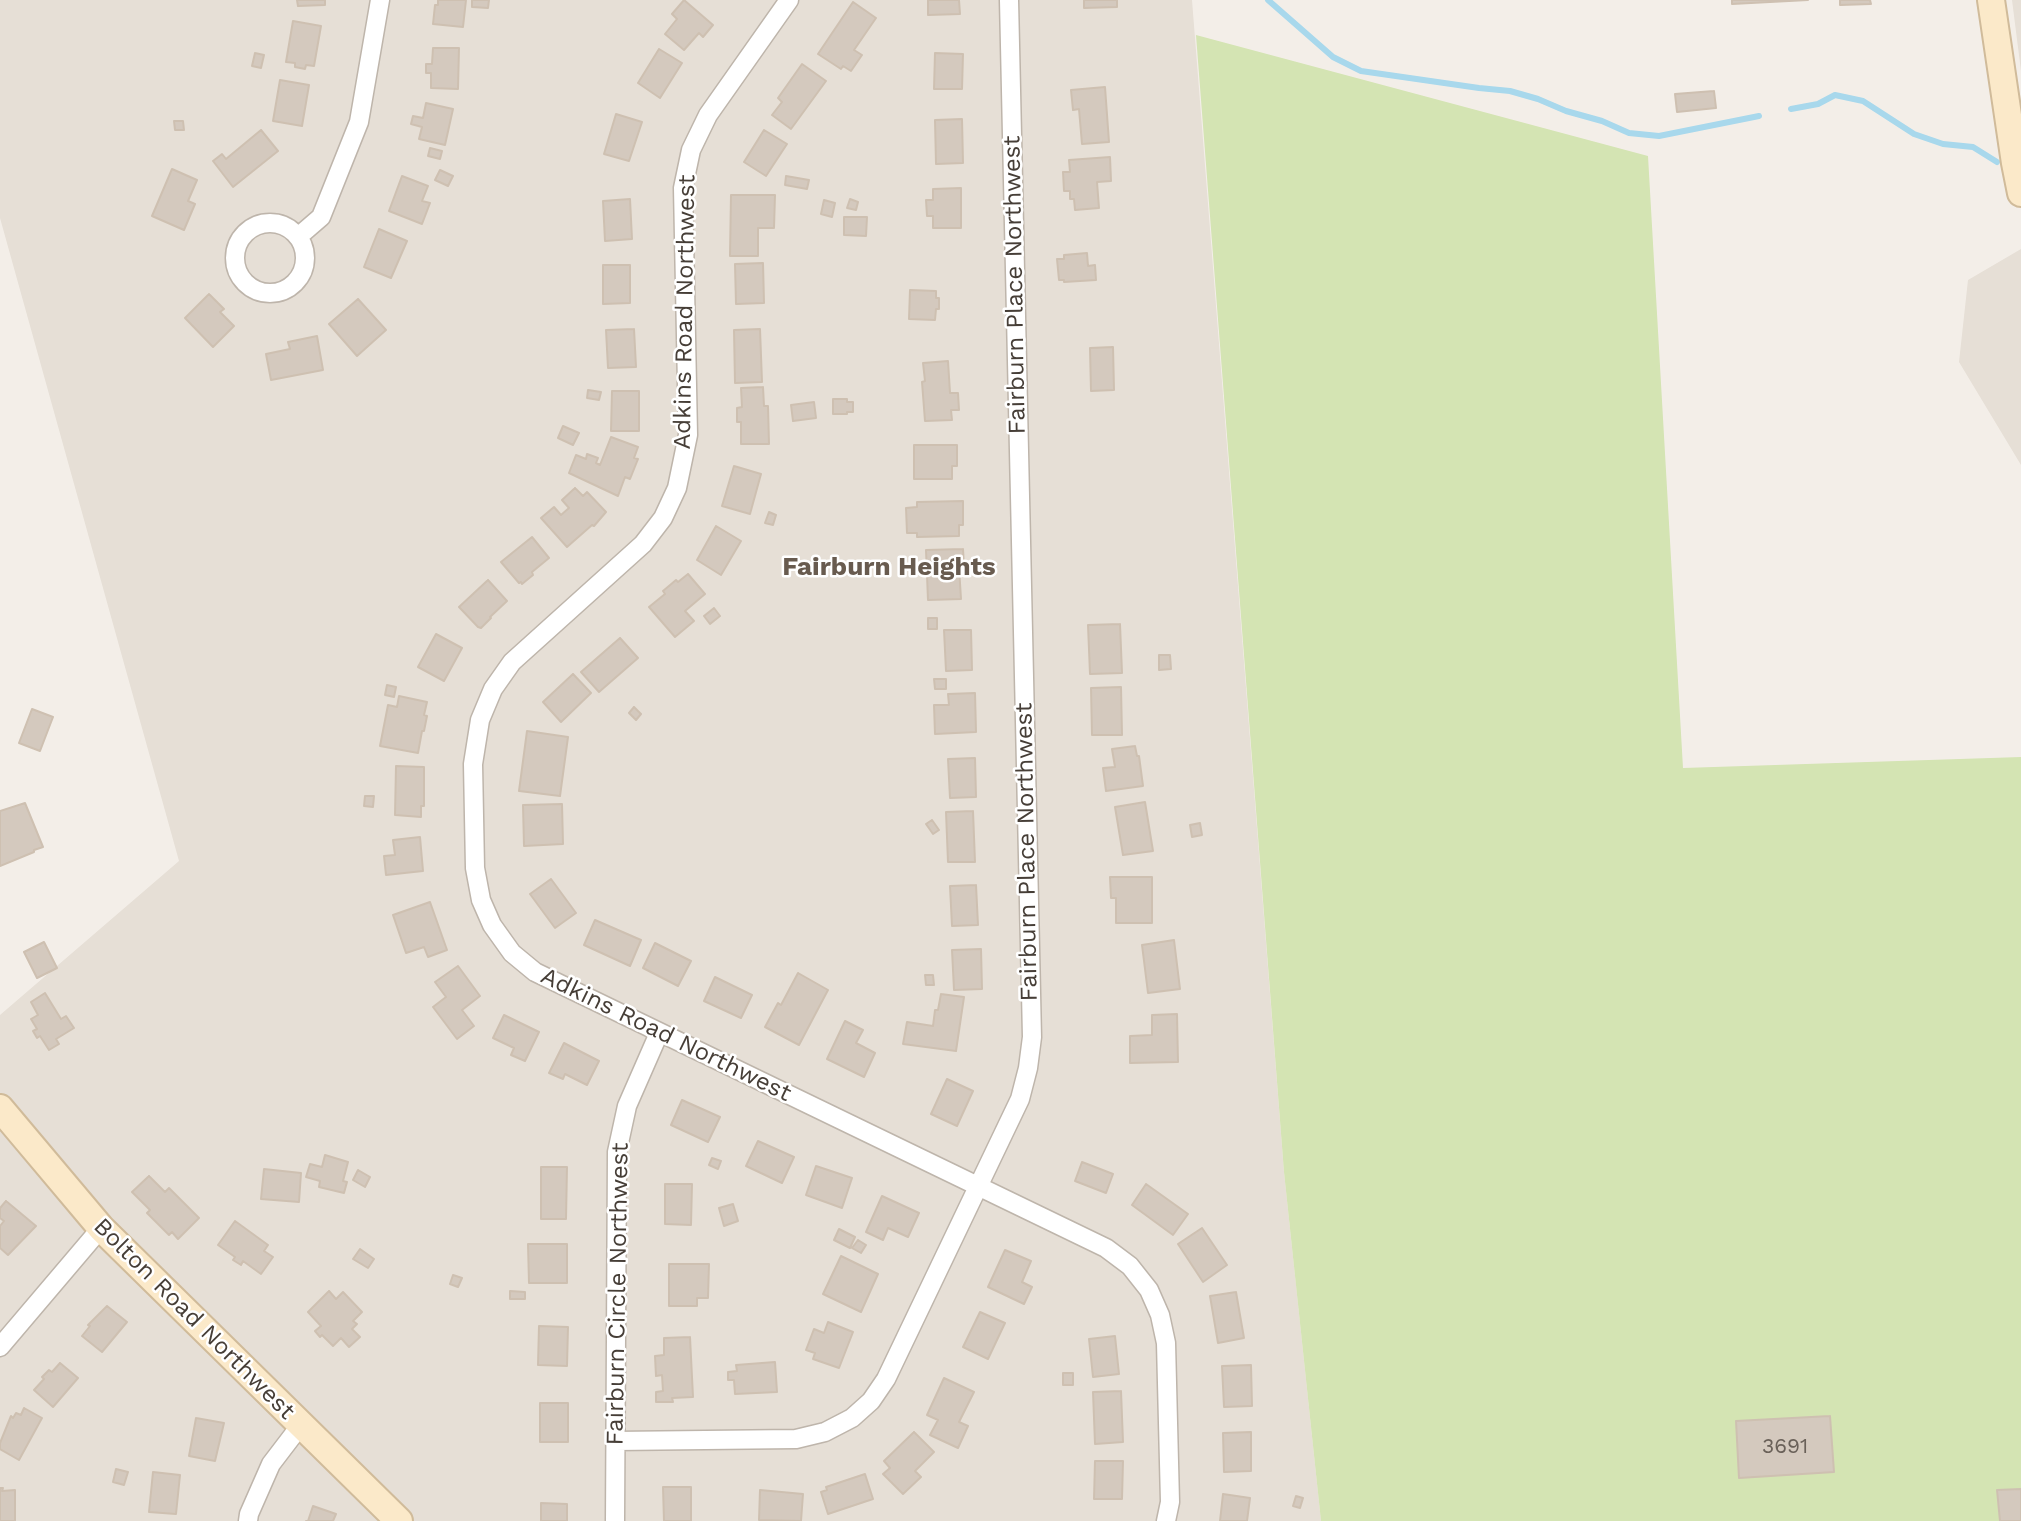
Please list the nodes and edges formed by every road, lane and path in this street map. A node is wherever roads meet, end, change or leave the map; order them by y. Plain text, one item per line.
1 (380, 0) edge
2 (789, 0) edge
3 (1009, 0) edge
4 (1991, 0) edge
5 (2021, 193) edge
6 (299, 236) junction
7 (659, 1033) junction
8 (0, 1108) edge
9 (979, 1187) junction
10 (101, 1228) junction
11 (0, 1347) edge
12 (300, 1426) junction
13 (615, 1441) junction
14 (248, 1521) edge
15 (398, 1521) edge
16 (615, 1521) edge
17 (1166, 1521) edge

1 - 6 street
2 - 7 street, Adkins Road Northwest
3 - 9 street, Fairburn Place Northwest
4 - 5 street
6 - 6 street
7 - 9 street, Adkins Road Northwest
7 - 13 street, Fairburn Circle Northwest
8 - 10 street, Bolton Road Northwest
9 - 13 street, Fairburn Place Northwest
9 - 17 street, Adkins Road Northwest
10 - 11 street
10 - 12 street, Bolton Road Northwest
12 - 14 street
12 - 15 street, Bolton Road Northwest
13 - 16 street, Fairburn Circle Northwest

